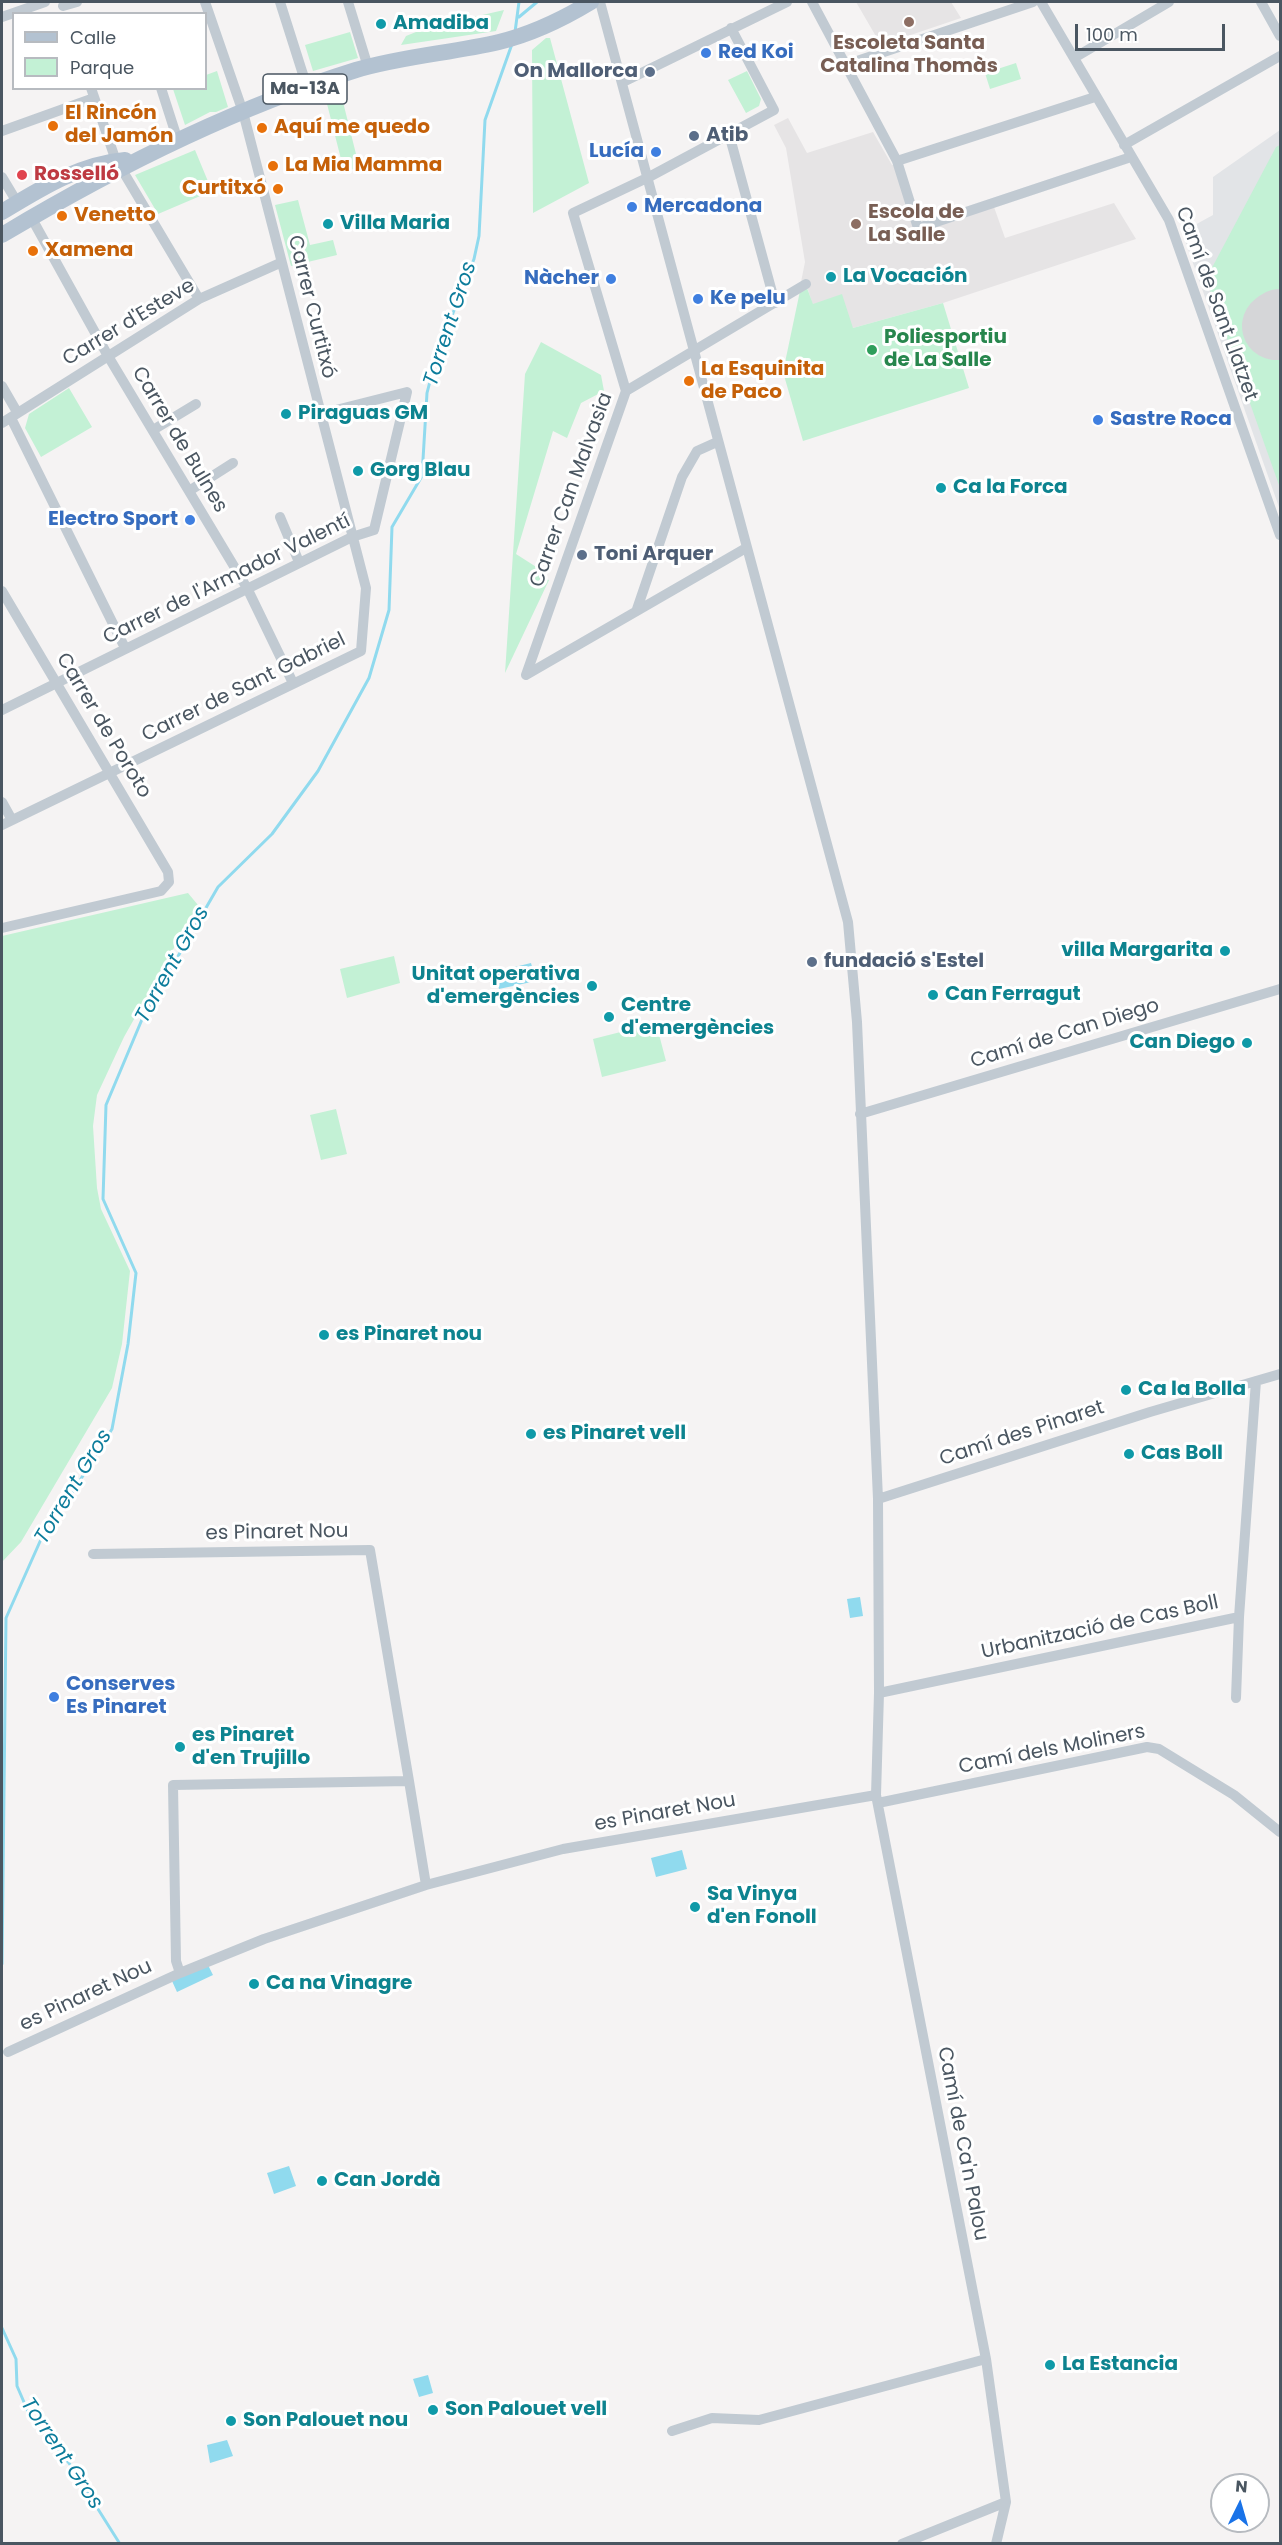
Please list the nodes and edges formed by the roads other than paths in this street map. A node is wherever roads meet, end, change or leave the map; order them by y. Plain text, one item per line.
1 (45, 2) edge
2 (77, 2) edge
3 (205, 2) edge
4 (280, 2) edge
5 (348, 2) edge
6 (591, 2) edge
7 (600, 2) edge
8 (787, 2) edge
9 (812, 2) edge
10 (1033, 2) edge
11 (1041, 2) edge
12 (1169, 2) edge
13 (1261, 2) edge
14 (63, 7) edge
15 (16, 12) edge
16 (731, 28) junction
17 (1281, 36) edge
18 (1281, 56) edge
19 (1074, 58) junction
20 (368, 67) junction
21 (846, 67) junction
22 (623, 82) junction
23 (307, 87) junction
24 (162, 90) edge
25 (93, 93) edge
26 (1095, 97) junction
27 (243, 112) junction
28 (2, 131) edge
29 (729, 134) junction
30 (178, 141) junction
31 (1124, 145) junction
32 (1131, 157) junction
33 (897, 161) junction
34 (124, 163) junction
35 (2, 177) edge
36 (649, 177) junction
37 (9, 207) edge
38 (31, 217) junction
39 (2, 235) edge
40 (280, 263) junction
41 (806, 284) dead end
42 (200, 299) junction
43 (775, 303) junction
44 (694, 352) junction
45 (108, 356) junction
46 (2, 386) edge
47 (626, 390) junction
48 (196, 404) dead end
49 (320, 414) junction
50 (10, 418) edge
51 (153, 430) junction
52 (717, 442) junction
53 (234, 463) dead end
54 (189, 490) junction
55 (280, 517) dead end
56 (1281, 535) edge
57 (352, 537) junction
58 (746, 548) junction
59 (299, 562) junction
60 (247, 588) junction
61 (2, 591) edge
62 (637, 609) junction
63 (125, 648) junction
64 (361, 651) joint
65 (293, 683) junction
66 (57, 684) junction
67 (2, 710) edge
68 (110, 773) junction
69 (2, 802) edge
70 (12, 820) junction
71 (2, 825) edge
72 (2, 928) edge
73 (1281, 989) edge
74 (860, 1113) junction
75 (1281, 1374) edge
76 (1256, 1381) junction
77 (878, 1499) junction
78 (93, 1554) dead end
79 (1239, 1617) junction
80 (879, 1693) junction
81 (1236, 1698) dead end
82 (409, 1781) junction
83 (877, 1799) junction
84 (1281, 1832) edge
85 (426, 1885) junction
86 (180, 1972) junction
87 (8, 2052) dead end
88 (986, 2359) junction
89 (672, 2431) dead end
90 (1006, 2502) junction
91 (902, 2544) edge
92 (996, 2544) edge

1 - 15 street
2 - 14 street
3 - 27 street, Carrer Curtitxó
4 - 23 street
5 - 20 street
6 - 20 main road, Ma-13A
7 - 22 street, Camí de Ca'n Palou
8 - 16 street
9 - 21 street
10 - 21 street
11 - 19 street, Camí de Sant Llatzet
12 - 19 street
13 - 17 street
16 - 22 street
16 - 29 street
18 - 31 street
19 - 26 street, Camí de Sant Llatzet
20 - 23 main road, Ma-13A
21 - 33 street
22 - 36 street, Camí de Ca'n Palou
23 - 27 main road, Ma-13A
24 - 30 street
25 - 28 street
25 - 34 street
26 - 31 street, Camí de Sant Llatzet
26 - 33 street
27 - 30 main road, Ma-13A
27 - 40 street, Carrer Curtitxó
29 - 36 street
29 - 43 street
30 - 34 main road, Ma-13A
31 - 32 street, Camí de Sant Llatzet
32 - 33 street
32 - 56 street, Camí de Sant Llatzet
34 - 37 main road, Ma-13A
34 - 38 main road, Ma-13A
34 - 42 street
35 - 37 street
36 - 44 street, Camí de Ca'n Palou
36 - 47 street
37 - 38 main road
38 - 39 main road, Ma-13A
38 - 45 street, Carrer de Bulnes
40 - 42 street, Carrer d'Esteve
40 - 49 street, Carrer Curtitxó
41 - 43 street, Carrer Can Malvasia
42 - 45 street, Carrer d'Esteve
43 - 44 street, Carrer Can Malvasia
44 - 47 street, Carrer Can Malvasia
44 - 52 street, Camí de Ca'n Palou
45 - 50 street, Carrer d'Esteve
45 - 51 street, Carrer de Bulnes
46 - 50 street
47 - 62 street, Carrer Can Malvasia
48 - 51 street
49 - 57 street, Carrer Curtitxó
49 - 57 street, Carrer de l'Armador Valentí
50 - 63 street
51 - 54 street, Carrer de Bulnes
52 - 58 street, Camí de Ca'n Palou
52 - 62 street
53 - 54 street
54 - 60 street, Carrer de Bulnes
55 - 59 street
57 - 59 street, Carrer de l'Armador Valentí
57 - 64 street, Carrer Curtitxó
58 - 62 street
58 - 74 street, Camí de Ca'n Palou
59 - 60 street, Carrer de l'Armador Valentí
60 - 63 street, Carrer de l'Armador Valentí
60 - 65 street, Carrer de Bulnes
61 - 66 street, Carrer de Poroto
63 - 66 street, Carrer de l'Armador Valentí
64 - 65 street, Carrer de Sant Gabriel
65 - 68 street, Carrer de Sant Gabriel
66 - 67 street, Carrer de l'Armador Valentí
66 - 68 street, Carrer de Poroto
68 - 70 street, Carrer de Sant Gabriel
68 - 72 street, Carrer de Poroto
69 - 70 street
70 - 71 street, Carrer de Sant Gabriel
73 - 74 street, Camí de Can Diego
74 - 77 street, Camí de Ca'n Palou
75 - 76 street, Camí des Pinaret
76 - 77 street, Camí des Pinaret
76 - 79 street, Urbanització de Cas Boll
77 - 80 street, Camí de Ca'n Palou
78 - 82 street, es Pinaret Nou
79 - 80 street, Urbanització de Cas Boll
79 - 81 street
80 - 83 street, Camí de Ca'n Palou
82 - 85 street, es Pinaret Nou
82 - 86 street, es Pinaret Nou
83 - 84 street, Camí dels Moliners
83 - 85 street, es Pinaret Nou
83 - 88 street, Camí de Ca'n Palou
85 - 86 street, es Pinaret Nou
86 - 87 street, es Pinaret Nou
88 - 89 street
88 - 90 street, Camí de Ca'n Palou
90 - 91 street
90 - 92 street, Camí de Ca'n Palou

